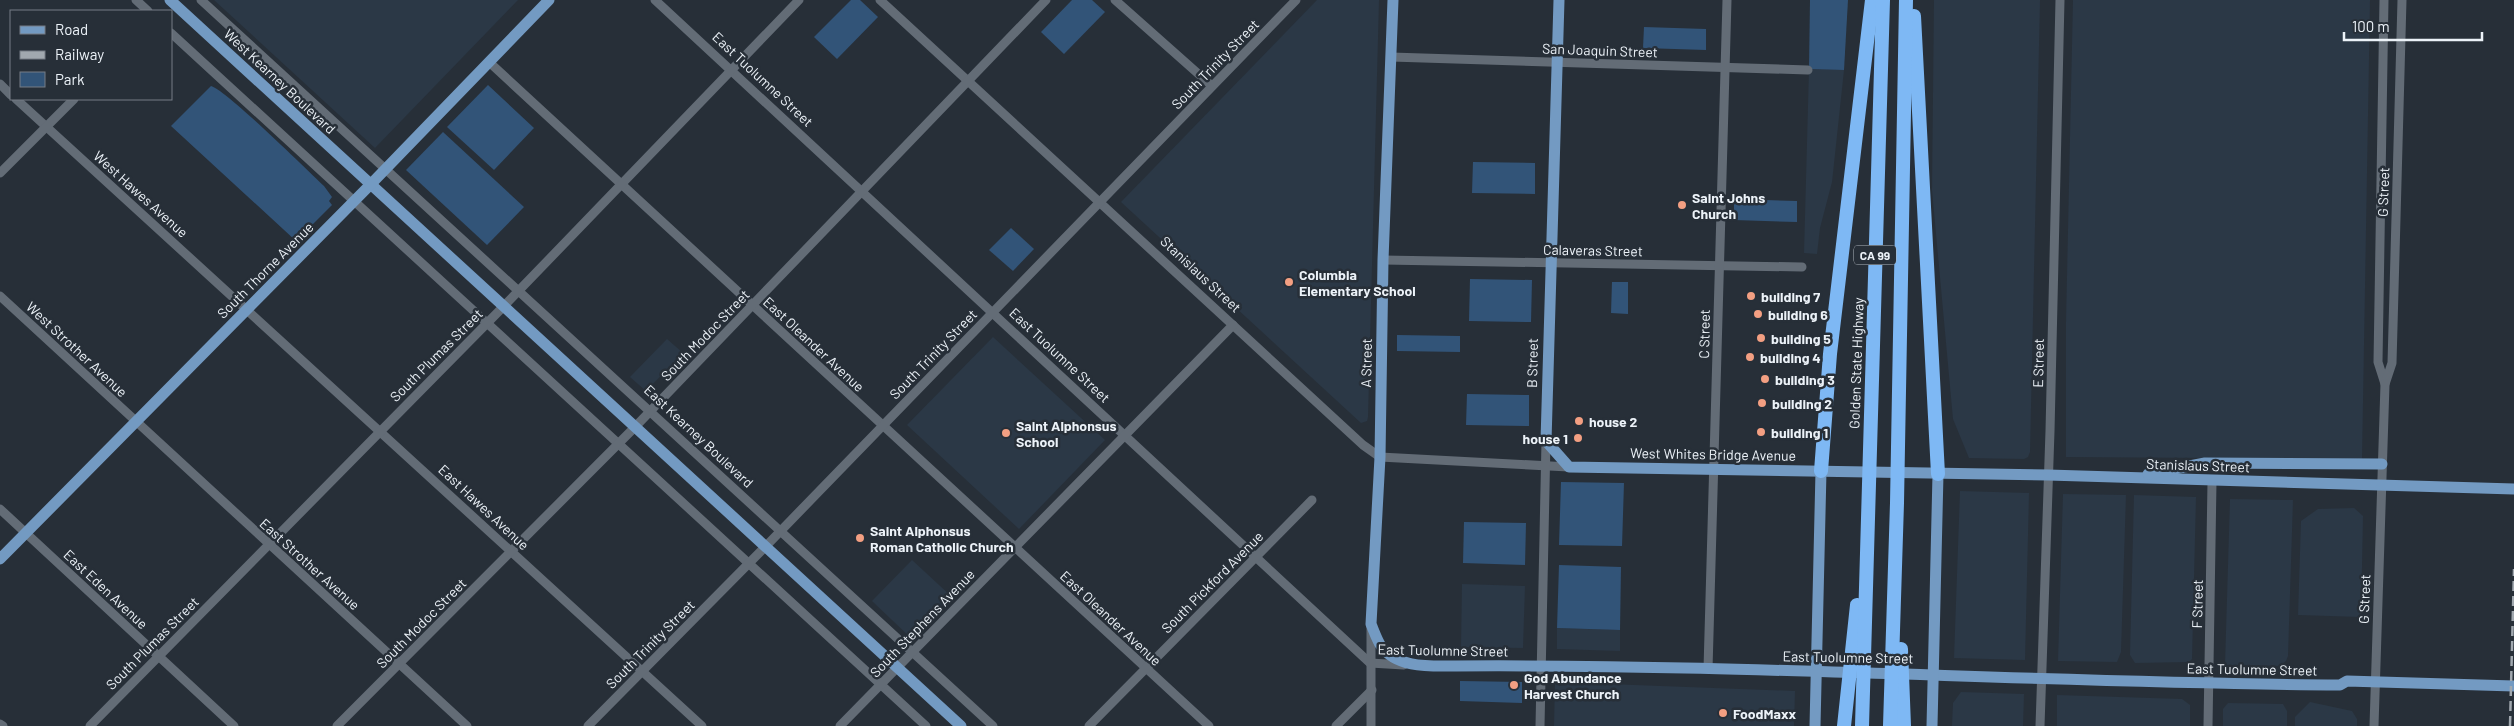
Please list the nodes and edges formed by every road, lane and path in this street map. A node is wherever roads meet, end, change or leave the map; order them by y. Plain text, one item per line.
1 (136, 0) edge
2 (170, 0) edge
3 (201, 0) edge
4 (549, 0) edge
5 (655, 0) edge
6 (800, 0) edge
7 (880, 0) edge
8 (1046, 0) edge
9 (1115, 0) edge
10 (1296, 0) edge
11 (1393, 0) edge
12 (1559, 0) edge
13 (1726, 0) edge
14 (1872, 0) edge
15 (1883, 0) edge
16 (1906, 0) edge
17 (1913, 0) edge
18 (2060, 0) edge
19 (2384, 0) edge
20 (2402, 0) edge
21 (147, 10) edge
22 (172, 34) edge
23 (1391, 57) junction
24 (489, 62) junction
25 (1558, 62) junction
26 (1725, 67) junction
27 (1808, 70) dead end
28 (731, 71) junction
29 (968, 81) junction
30 (0, 84) edge
31 (1212, 86) junction
32 (10, 93) edge
33 (17, 100) edge
34 (73, 100) edge
35 (46, 126) junction
36 (386, 169) junction
37 (0, 173) edge
38 (371, 184) junction
39 (621, 184) junction
40 (862, 192) junction
41 (354, 201) junction
42 (1100, 202) junction
43 (1383, 260) junction
44 (1550, 263) junction
45 (1720, 265) junction
46 (1802, 267) dead end
47 (519, 290) junction
48 (0, 296) edge
49 (504, 306) junction
50 (752, 306) junction
51 (247, 309) junction
52 (992, 313) junction
53 (487, 323) junction
54 (1233, 325) junction
55 (2385, 384) junction
56 (650, 412) junction
57 (135, 422) junction
58 (883, 426) junction
59 (635, 427) junction
60 (380, 431) junction
61 (1125, 436) junction
62 (1546, 441) junction
63 (619, 444) junction
64 (1380, 457) junction
65 (1546, 464) junction
66 (2382, 464) junction
67 (1569, 467) junction
68 (1714, 468) junction
69 (1826, 471) junction
70 (1880, 473) joint
71 (1933, 474) junction
72 (2048, 475) junction
73 (2130, 477) junction
74 (2212, 482) junction
75 (2514, 489) edge
76 (1312, 500) dead end
77 (1897, 503) junction
78 (0, 510) edge
79 (1868, 510) junction
80 (780, 531) junction
81 (26, 533) junction
82 (269, 545) junction
83 (765, 547) junction
84 (1015, 548) junction
85 (511, 551) junction
86 (1256, 558) junction
87 (0, 559) edge
88 (749, 563) junction
89 (1371, 624) junction
90 (912, 652) junction
91 (159, 656) junction
92 (399, 664) junction
93 (1370, 664) junction
94 (1413, 665) junction
95 (1541, 666) junction
96 (898, 668) junction
97 (1146, 669) junction
98 (1708, 669) junction
99 (642, 671) junction
100 (1820, 671) junction
101 (1930, 674) junction
102 (2042, 677) junction
103 (2209, 683) junction
104 (881, 684) junction
105 (2354, 685) junction
106 (2514, 686) edge
107 (1372, 690) junction
108 (2514, 693) edge
109 (90, 726) edge
110 (234, 726) edge
111 (337, 726) edge
112 (467, 726) edge
113 (588, 726) edge
114 (702, 726) edge
115 (840, 726) edge
116 (926, 726) edge
117 (961, 726) edge
118 (992, 726) edge
119 (1089, 726) edge
120 (1209, 726) edge
121 (1336, 726) edge
122 (1371, 726) edge
123 (1540, 726) edge
124 (1815, 726) edge
125 (1844, 726) edge
126 (1862, 726) edge
127 (1890, 726) edge
128 (1904, 726) edge
129 (1932, 726) edge
130 (2040, 726) edge
131 (2208, 726) edge
132 (2374, 726) edge

1 - 21 street
2 - 38 main road, West Kearney Boulevard
3 - 36 street, West Kearney Boulevard
4 - 24 main road, South Thorne Avenue
5 - 28 street, East Tuolumne Street
6 - 28 street, South Plumas Street
7 - 29 street, Stanislaus Street
8 - 29 street, South Modoc Street
9 - 31 street
10 - 31 street, South Trinity Street
11 - 23 main road, A Street
12 - 25 main road, B Street
13 - 26 street, C Street
14 - 69 highway
15 - 79 highway, Golden State Highway / CA 99
16 - 77 highway, CA 99
17 - 71 highway
18 - 72 street, E Street
19 - 55 street, G Street
20 - 55 street, G Street
22 - 41 street
23 - 25 street, San Joaquin Street
23 - 43 main road, A Street
24 - 36 main road, South Thorne Avenue
24 - 39 street, East Oleander Avenue
25 - 26 street, San Joaquin Street
25 - 44 main road, B Street
26 - 27 street, San Joaquin Street
26 - 45 street, C Street
28 - 39 street, South Plumas Street
28 - 40 street, East Tuolumne Street
29 - 40 street, South Modoc Street
29 - 42 street, Stanislaus Street
30 - 32 street
31 - 42 street, South Trinity Street
33 - 35 street, West Hawes Avenue
34 - 35 street
35 - 37 street
35 - 51 street, West Hawes Avenue
36 - 38 main road, South Thorne Avenue
36 - 47 street, East Kearney Boulevard
38 - 41 main road, South Thorne Avenue
38 - 49 main road
39 - 47 street, South Plumas Street
39 - 50 street, East Oleander Avenue
40 - 50 street, South Modoc Street
40 - 52 street, East Tuolumne Street
41 - 51 main road, South Thorne Avenue
41 - 53 street
42 - 52 street, South Trinity Street
42 - 54 street, Stanislaus Street
43 - 44 street, Calaveras Street
43 - 64 main road, A Street
44 - 45 street, Calaveras Street
44 - 62 main road, B Street
45 - 46 street, Calaveras Street
45 - 68 street, C Street
47 - 49 street, South Plumas Street
47 - 56 street, East Kearney Boulevard
48 - 57 street, West Strother Avenue
49 - 53 street, South Plumas Street
49 - 59 main road
50 - 56 street, South Modoc Street
50 - 58 street, East Oleander Avenue
51 - 57 main road, South Thorne Avenue
51 - 60 street, East Hawes Avenue
52 - 58 street, South Trinity Street
52 - 61 street, East Tuolumne Street
53 - 60 street, South Plumas Street
53 - 63 street
54 - 61 street, South Stephens Avenue
54 - 64 street, Stanislaus Street
55 - 66 street, G Street
56 - 59 street, South Modoc Street
56 - 80 street, East Kearney Boulevard
57 - 81 main road, South Thorne Avenue
57 - 82 street, East Strother Avenue
58 - 80 street, South Trinity Street
58 - 84 street, East Oleander Avenue
59 - 63 street, South Modoc Street
59 - 83 main road
60 - 82 street, South Plumas Street
60 - 85 street, East Hawes Avenue
61 - 84 street, South Stephens Avenue
61 - 86 street, East Tuolumne Street
62 - 65 street, B Street
62 - 67 main road
63 - 85 street, South Modoc Street
63 - 88 street
64 - 65 street
64 - 89 main road, A Street
65 - 67 street, West Whites Bridge Avenue
65 - 95 street, B Street
66 - 73 main road
66 - 132 street, G Street
67 - 68 main road, West Whites Bridge Avenue
68 - 69 main road, West Whites Bridge Avenue
68 - 98 street, C Street
69 - 70 main road, West Whites Bridge Avenue
69 - 100 main road
70 - 71 main road, Stanislaus Street
71 - 72 main road, Stanislaus Street
71 - 101 main road
72 - 73 main road, Stanislaus Street
72 - 102 street, E Street
73 - 74 main road, Stanislaus Street
74 - 75 main road, Stanislaus Street
74 - 103 street, F Street
76 - 86 street, South Pickford Avenue
77 - 127 highway, CA 99
77 - 128 highway
78 - 81 street, East Eden Avenue
79 - 125 highway
79 - 126 highway, Golden State Highway / CA 99
80 - 83 street, South Trinity Street
80 - 90 street, East Kearney Boulevard
81 - 87 main road, South Thorne Avenue
81 - 91 street, East Eden Avenue
82 - 91 street, South Plumas Street
82 - 92 street, East Strother Avenue
83 - 88 street, South Trinity Street
83 - 96 main road
84 - 90 street, South Stephens Avenue
84 - 97 street, East Oleander Avenue
85 - 92 street, South Modoc Street
85 - 99 street, East Hawes Avenue
86 - 93 street, East Tuolumne Street
86 - 97 street, South Pickford Avenue
88 - 99 street, South Trinity Street
88 - 104 street
89 - 93 street, A Street
89 - 94 main road
90 - 96 street, South Stephens Avenue
90 - 118 street, East Kearney Boulevard
91 - 109 street, South Plumas Street
91 - 110 street, East Eden Avenue
92 - 111 street, South Modoc Street
92 - 112 street, East Strother Avenue
93 - 94 street, East Tuolumne Street
93 - 107 street, A Street
94 - 95 main road, East Tuolumne Street
95 - 98 main road, East Tuolumne Street
95 - 123 street, B Street
96 - 104 street, South Stephens Avenue
96 - 117 main road
97 - 119 street, South Pickford Avenue
97 - 120 street, East Oleander Avenue
98 - 100 main road, East Tuolumne Street
99 - 113 street, South Trinity Street
99 - 114 street, East Hawes Avenue
100 - 101 main road, East Tuolumne Street
100 - 124 main road
101 - 102 main road, East Tuolumne Street
101 - 129 main road
102 - 103 main road, East Tuolumne Street
102 - 130 street, E Street
103 - 105 main road, East Tuolumne Street
103 - 131 street, F Street
104 - 115 street, South Stephens Avenue
104 - 116 street
105 - 106 main road, East Tuolumne Street
105 - 108 main road, East Tuolumne Street
107 - 121 street
107 - 122 street, A Street

